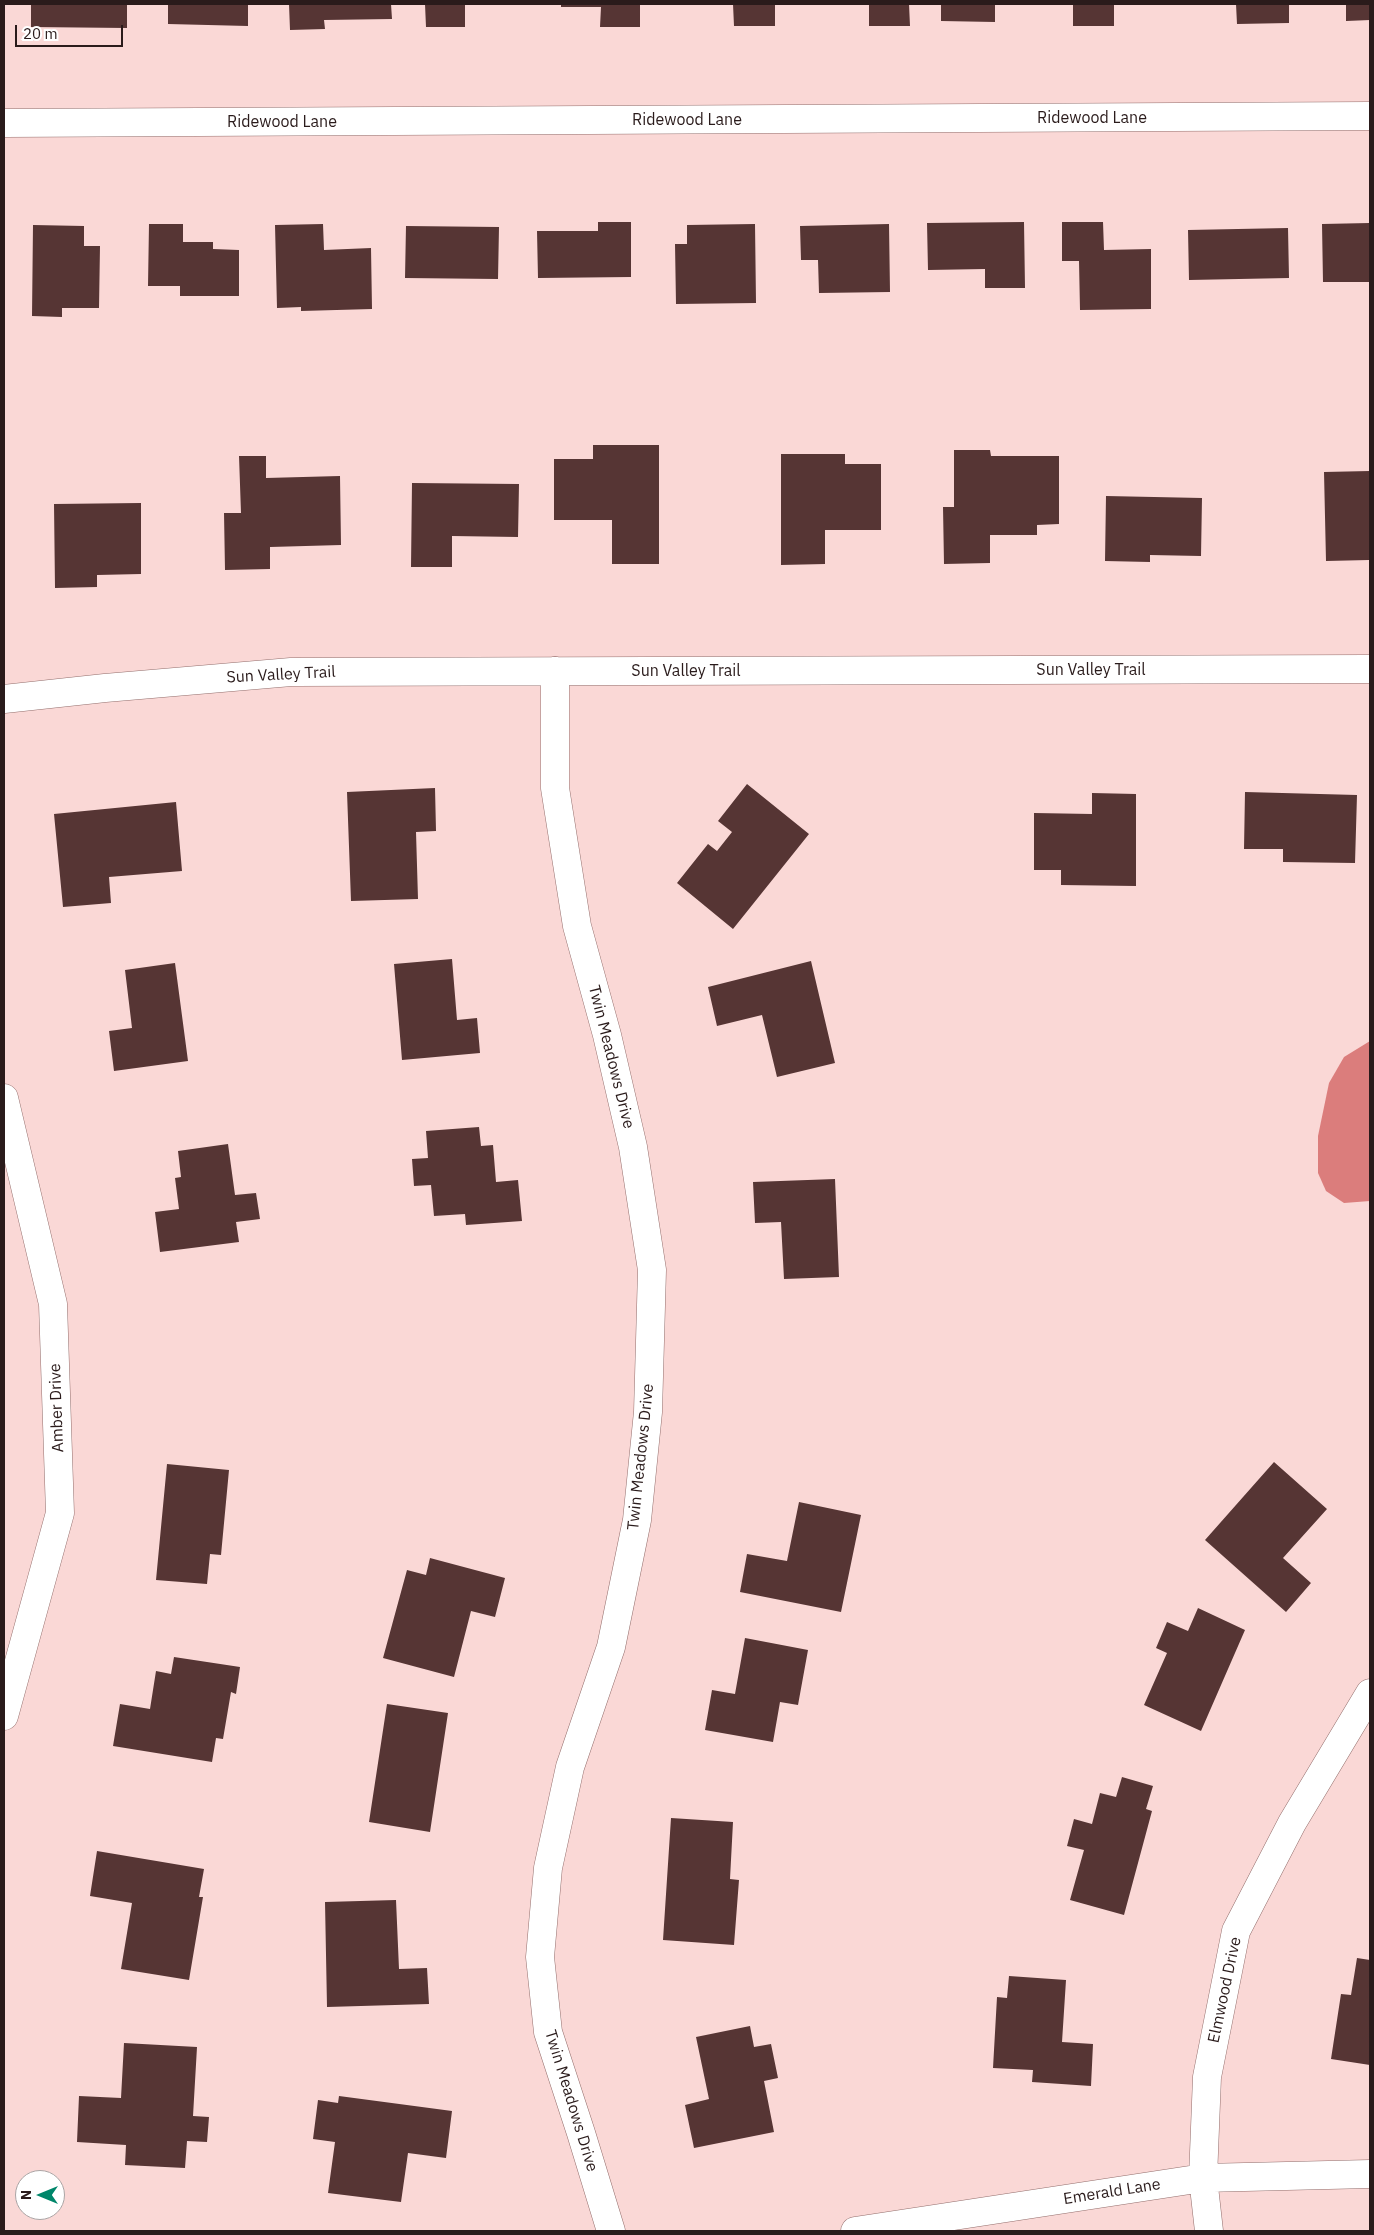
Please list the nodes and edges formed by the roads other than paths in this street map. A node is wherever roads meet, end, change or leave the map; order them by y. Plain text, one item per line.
1 (1370, 116) edge
2 (4, 123) edge
3 (1370, 669) edge
4 (555, 671) junction
5 (4, 699) edge
6 (4, 1098) edge
7 (1370, 1693) edge
8 (4, 1716) edge
9 (1370, 2174) edge
10 (1202, 2178) junction
11 (611, 2231) edge
12 (855, 2231) edge
13 (1209, 2231) edge

1 - 2 street, Ridewood Lane
3 - 4 street, Sun Valley Trail
4 - 5 street, Sun Valley Trail
4 - 11 street, Twin Meadows Drive
6 - 8 street, Amber Drive
7 - 10 street, Elmwood Drive
9 - 10 street, Emerald Lane
10 - 12 street, Emerald Lane
10 - 13 street, Elmwood Drive

